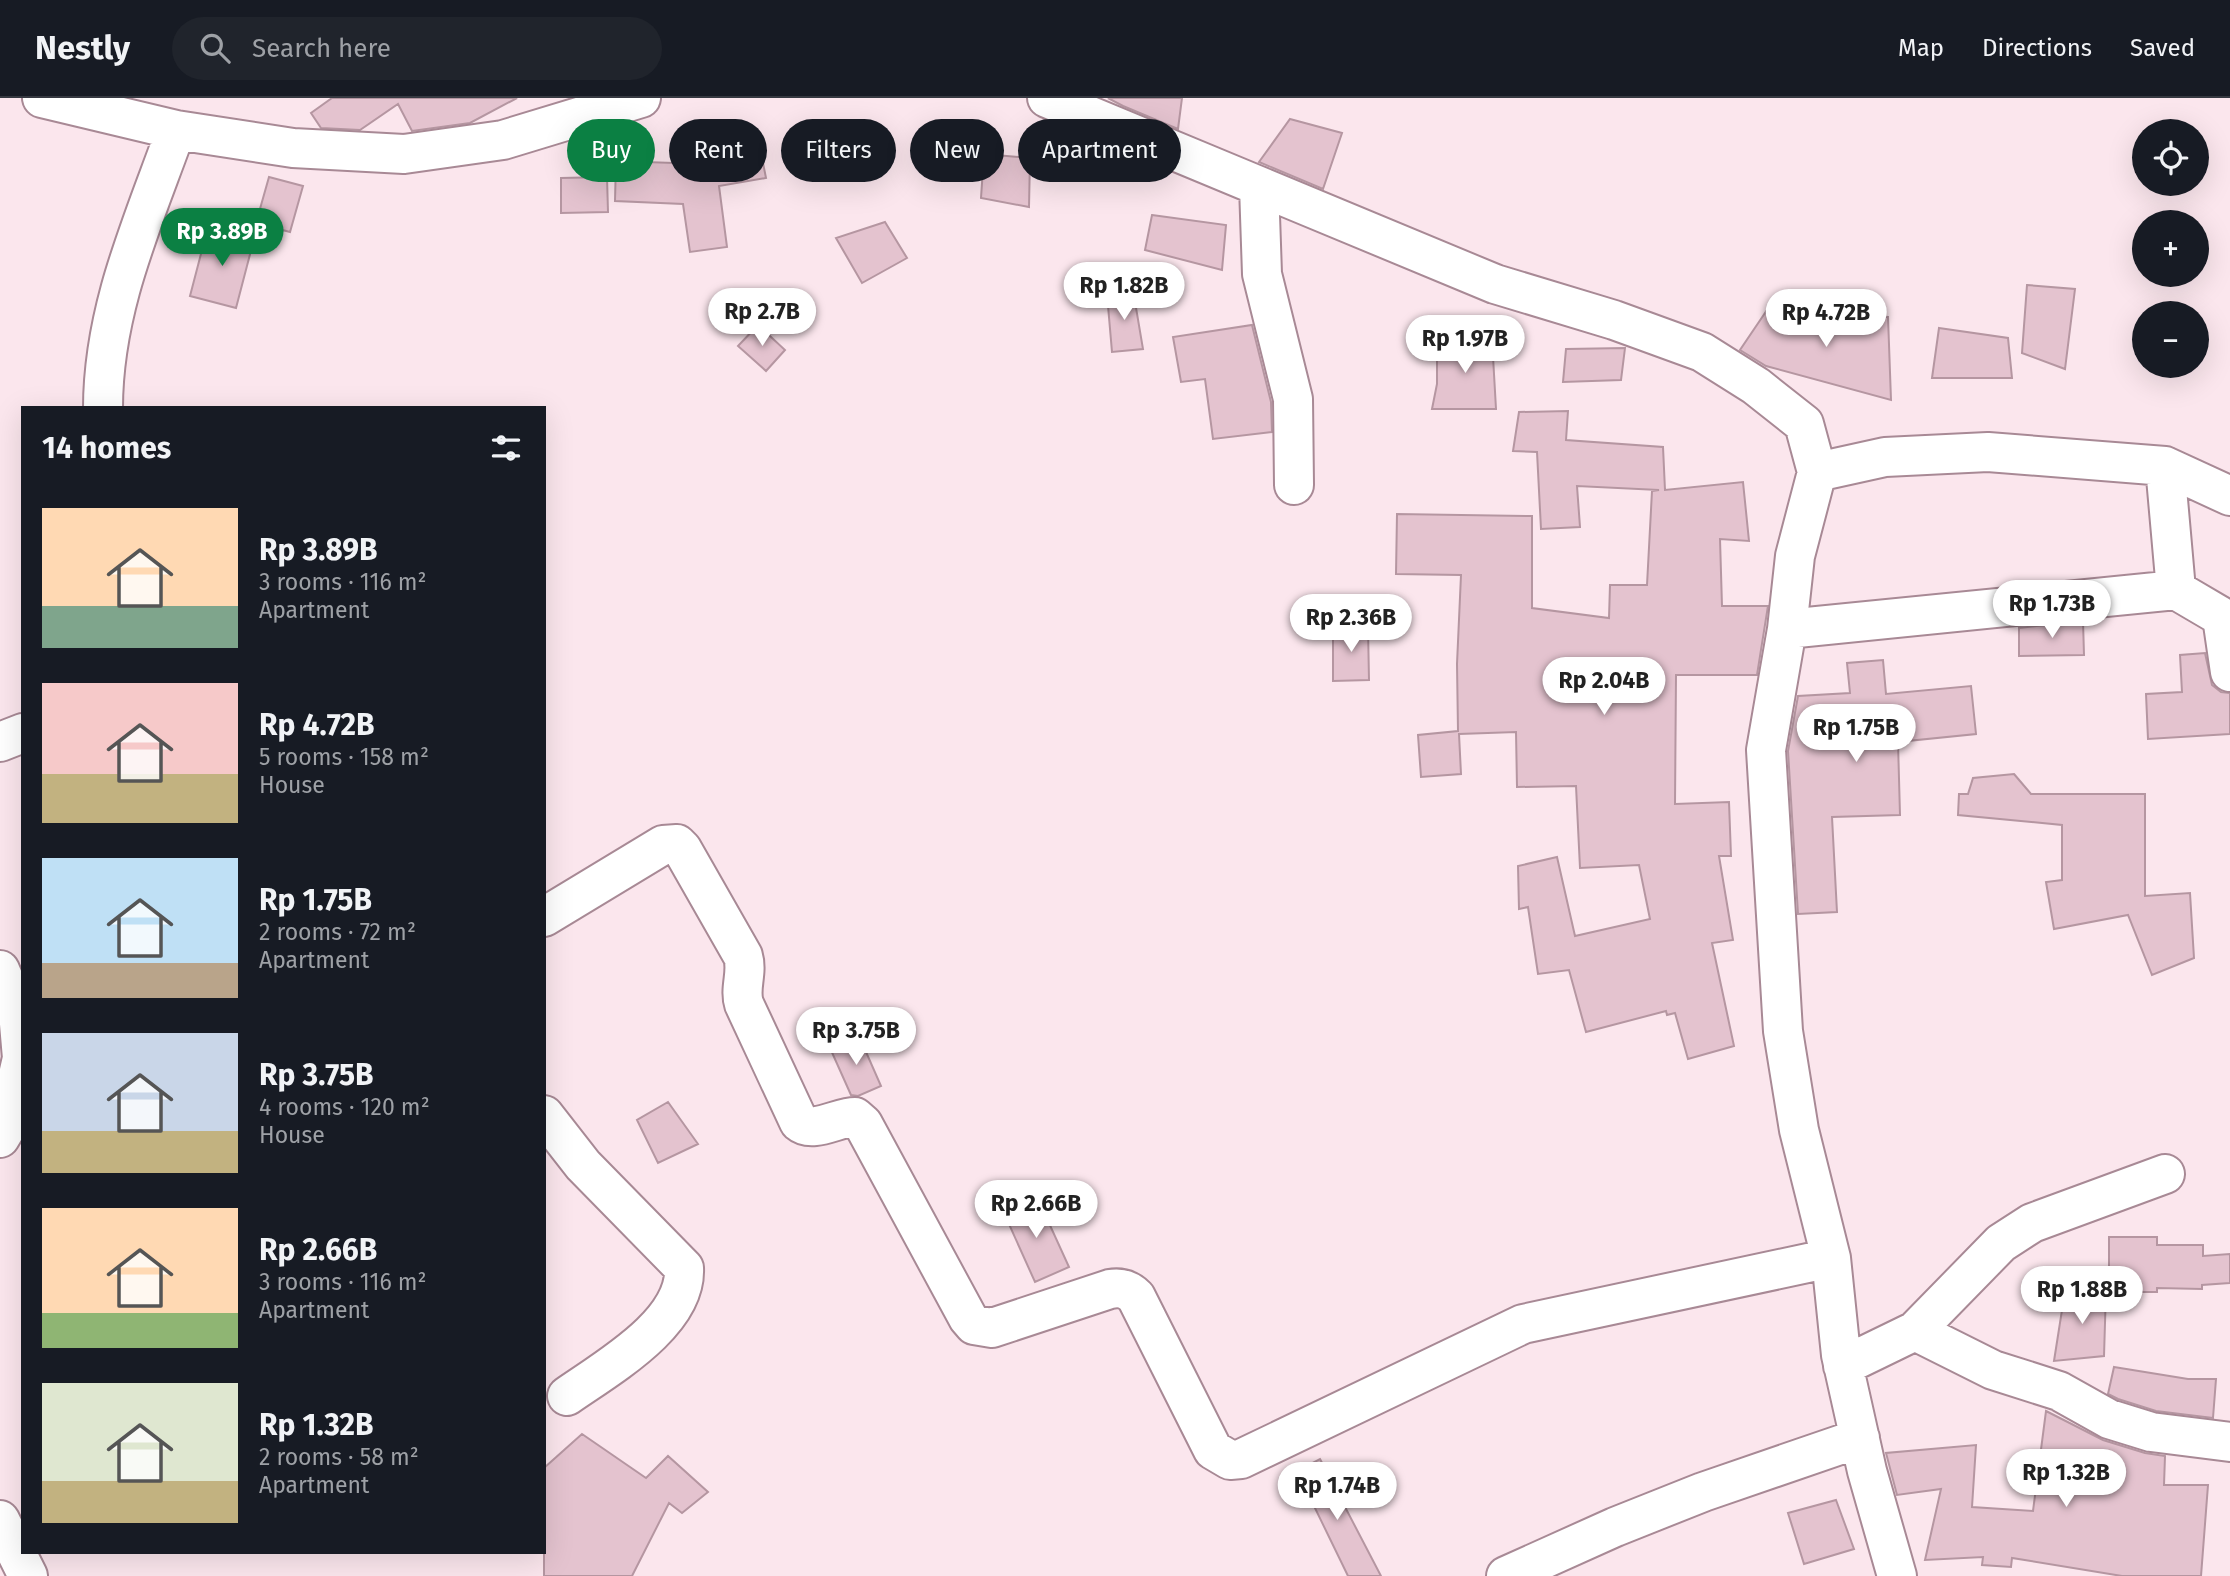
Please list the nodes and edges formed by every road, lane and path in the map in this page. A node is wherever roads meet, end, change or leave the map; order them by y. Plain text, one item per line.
1 (42, 98) edge
2 (641, 98) edge
3 (1047, 98) edge
4 (176, 130) junction
5 (1259, 187) junction
6 (103, 406) edge
7 (2165, 466) junction
8 (1817, 472) junction
9 (1294, 485) dead end
10 (2230, 496) edge
11 (2176, 590) junction
12 (2226, 613) edge
13 (1787, 629) junction
14 (2230, 671) edge
15 (21, 734) edge
16 (0, 742) edge
17 (546, 916) edge
18 (0, 970) edge
19 (21, 1046) edge
20 (21, 1062) edge
21 (546, 1118) edge
22 (0, 1138) edge
23 (2165, 1174) dead end
24 (1831, 1258) junction
25 (1915, 1331) junction
26 (1843, 1366) junction
27 (567, 1396) dead end
28 (1860, 1438) junction
29 (2230, 1442) edge
30 (0, 1520) edge
31 (28, 1576) edge
32 (1506, 1576) edge
33 (1897, 1576) edge

1 - 4 street
2 - 4 street
3 - 5 street
4 - 6 street
5 - 8 street
5 - 9 street
7 - 8 street
7 - 10 street
7 - 11 street
8 - 13 street
11 - 12 street
11 - 13 street
12 - 14 street
13 - 24 street
15 - 16 street
17 - 24 street
18 - 19 street
20 - 22 street
21 - 27 street
23 - 25 street
24 - 26 street
25 - 26 street
25 - 29 street
26 - 28 street
28 - 32 street
28 - 33 street
30 - 31 street

